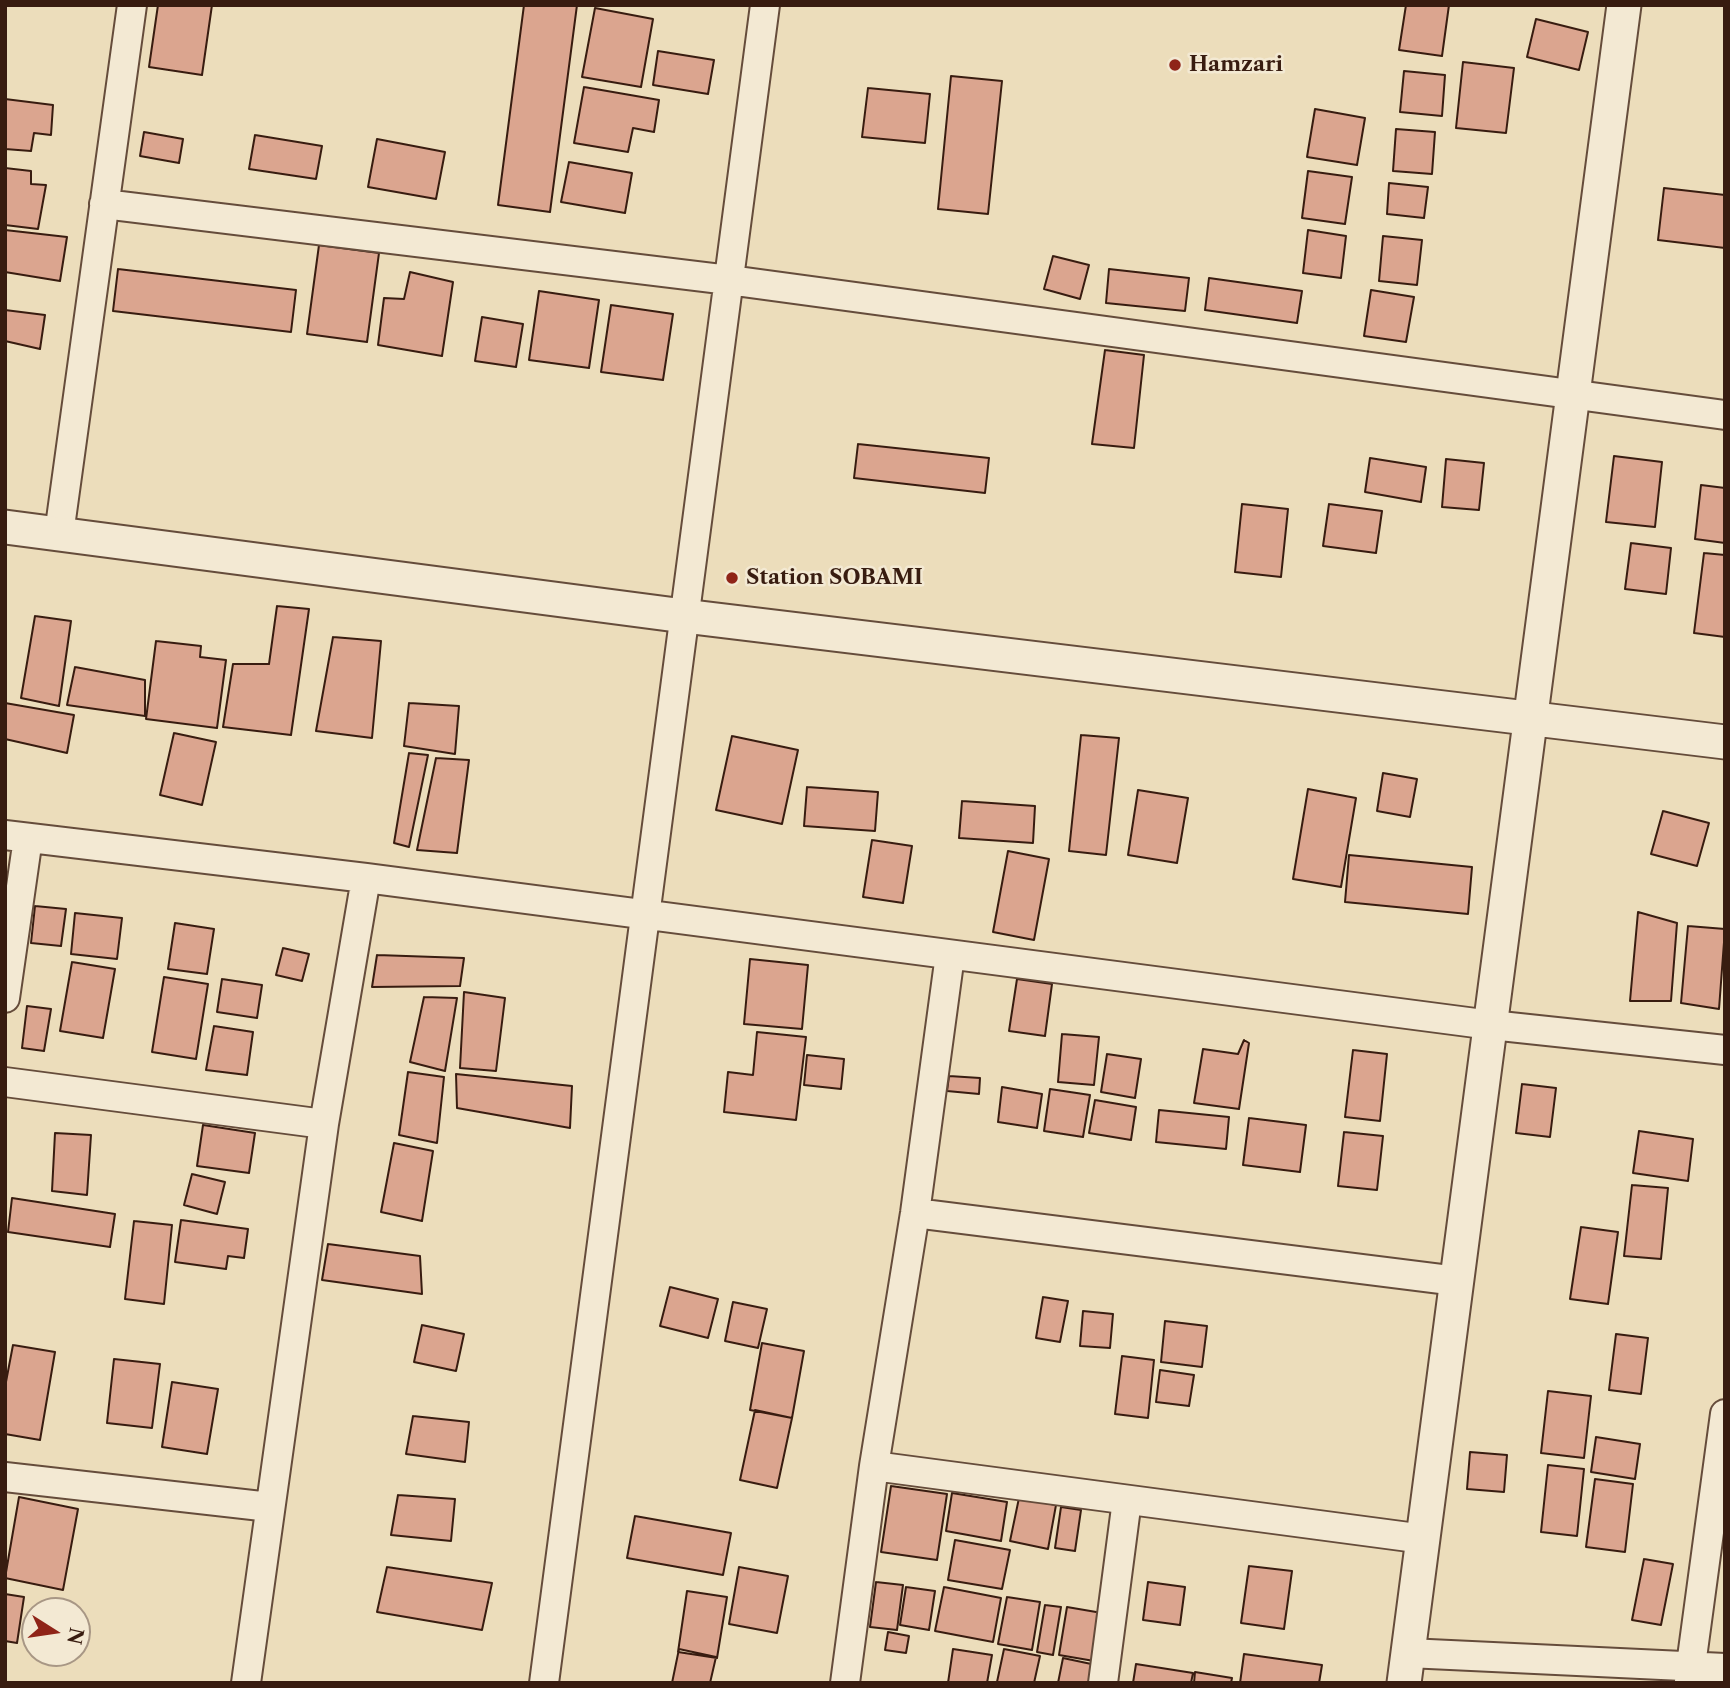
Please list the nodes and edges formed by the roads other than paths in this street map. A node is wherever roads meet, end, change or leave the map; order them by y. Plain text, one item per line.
1 (132, 5) edge
2 (765, 5) edge
3 (1624, 5) edge
4 (104, 204) junction
5 (729, 280) junction
6 (1573, 395) junction
7 (1725, 415) edge
8 (5, 527) edge
9 (59, 534) junction
10 (684, 616) junction
11 (1531, 719) junction
12 (1725, 742) edge
13 (17, 837) edge
14 (366, 878) junction
15 (645, 915) junction
16 (950, 955) junction
17 (5, 998) edge
18 (1491, 1025) junction
19 (1725, 1049) edge
20 (5, 1082) edge
21 (324, 1124) junction
22 (915, 1213) junction
23 (1457, 1281) junction
24 (1725, 1414) edge
25 (874, 1466) junction
26 (5, 1477) edge
27 (1127, 1500) junction
28 (270, 1507) junction
29 (1424, 1539) junction
30 (1406, 1668) edge
31 (1725, 1668) edge
32 (1689, 1673) edge
33 (246, 1683) edge
34 (544, 1683) edge
35 (845, 1683) edge
36 (1103, 1683) edge

1 - 4 street
2 - 5 street
3 - 6 street
4 - 5 street
4 - 9 street
5 - 6 street
5 - 10 street
6 - 7 street
6 - 11 street
8 - 9 street
9 - 10 street
10 - 11 street
10 - 15 street
11 - 12 street
11 - 18 street
13 - 14 street
13 - 17 street
14 - 15 street
14 - 21 street
15 - 16 street
15 - 34 street
16 - 18 street
16 - 22 street
18 - 19 street
18 - 23 street
20 - 21 street
21 - 28 street
22 - 23 street
22 - 25 street
23 - 29 street
24 - 32 street
25 - 27 street
25 - 35 street
26 - 28 street
27 - 29 street
27 - 36 street
28 - 33 street
29 - 30 street
30 - 32 street
31 - 32 street

